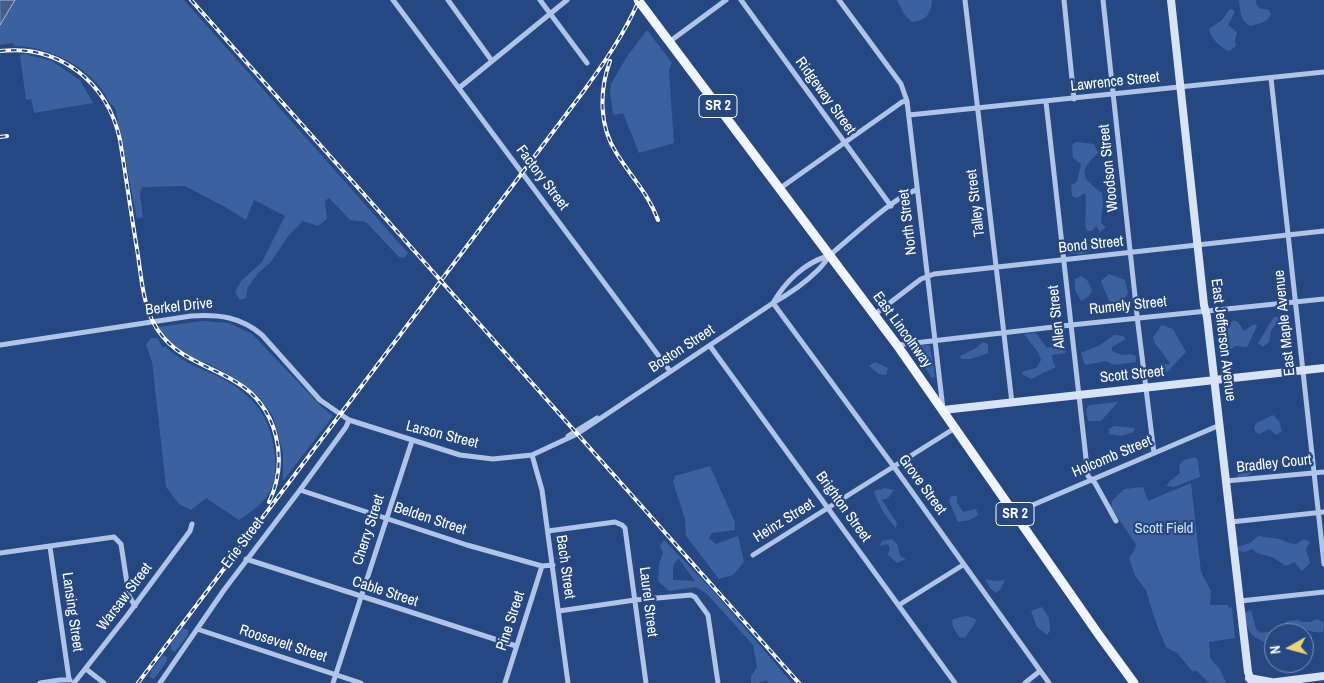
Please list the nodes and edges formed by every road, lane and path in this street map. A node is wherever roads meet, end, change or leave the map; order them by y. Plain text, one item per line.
1 (392, 0) edge
2 (448, 0) edge
3 (540, 0) edge
4 (567, 0) edge
5 (638, 0) edge
6 (726, 0) edge
7 (741, 0) edge
8 (839, 0) edge
9 (965, 0) edge
10 (1064, 0) edge
11 (1103, 0) edge
12 (1171, 0) edge
13 (550, 14) junction
14 (669, 42) junction
15 (492, 61) junction
16 (587, 63) dead end
17 (1324, 72) edge
18 (1271, 78) junction
19 (459, 88) junction
20 (1180, 88) junction
21 (1114, 95) junction
22 (1074, 99) junction
23 (907, 101) junction
24 (1046, 102) junction
25 (978, 109) junction
26 (909, 115) junction
27 (844, 144) junction
28 (779, 189) junction
29 (917, 190) junction
30 (891, 206) junction
31 (1324, 231) edge
32 (1288, 235) junction
33 (1197, 245) junction
34 (1130, 253) junction
35 (828, 256) junction
36 (1063, 260) junction
37 (997, 268) junction
38 (927, 276) junction
39 (1324, 299) edge
40 (1295, 302) junction
41 (773, 303) junction
42 (1206, 311) junction
43 (874, 315) junction
44 (1138, 318) junction
45 (1071, 325) junction
46 (1004, 333) junction
47 (935, 340) junction
48 (0, 345) edge
49 (896, 345) junction
50 (710, 346) junction
51 (1324, 368) edge
52 (670, 371) junction
53 (1302, 371) junction
54 (1215, 380) junction
55 (1145, 388) junction
56 (1079, 394) junction
57 (1012, 403) junction
58 (943, 410) junction
59 (349, 420) junction
60 (1220, 425) junction
61 (955, 428) junction
62 (412, 441) junction
63 (1154, 453) junction
64 (532, 455) junction
65 (894, 467) junction
66 (1324, 472) edge
67 (1314, 473) junction
68 (1091, 480) junction
69 (1226, 481) junction
70 (300, 490) junction
71 (829, 508) junction
72 (1014, 513) junction
73 (1321, 513) edge
74 (386, 518) junction
75 (1116, 521) dead end
76 (1231, 522) junction
77 (192, 524) dead end
78 (548, 531) junction
79 (50, 548) junction
80 (0, 554) edge
81 (753, 555) dead end
82 (246, 560) junction
83 (1324, 564) edge
84 (553, 565) junction
85 (963, 565) junction
86 (542, 566) junction
87 (1324, 592) edge
88 (361, 597) junction
89 (635, 600) junction
90 (1240, 601) junction
91 (900, 605) junction
92 (135, 606) junction
93 (559, 612) junction
94 (197, 629) junction
95 (516, 646) junction
96 (86, 669) junction
97 (1040, 671) junction
98 (336, 675) junction
99 (1324, 676) edge
100 (69, 679) junction
101 (1251, 680) edge
102 (1270, 682) edge
103 (40, 683) edge
104 (74, 683) edge
105 (104, 683) edge
106 (160, 683) edge
107 (333, 683) edge
108 (361, 683) edge
109 (505, 683) edge
110 (568, 683) edge
111 (646, 683) edge
112 (718, 683) edge
113 (955, 683) edge
114 (1024, 683) edge
115 (1049, 683) edge
116 (1134, 683) edge

1 - 19 street, Factory Street
2 - 15 street
3 - 13 street
4 - 13 street
5 - 14 main road, East Lincolnway / SR 2
6 - 14 street
7 - 27 street, Ridgeway Street
8 - 23 street, North Street
9 - 25 street, Talley Street
10 - 22 street
11 - 21 street, Woodson Street
12 - 20 street, East Jefferson Avenue
13 - 15 street
13 - 16 street
14 - 28 main road, East Lincolnway / SR 2
15 - 19 street
17 - 18 street, Lawrence Street
18 - 20 street, Lawrence Street
18 - 32 street, East Maple Avenue
19 - 52 street, Factory Street
20 - 21 street, Lawrence Street
20 - 33 street, East Jefferson Avenue
21 - 22 street, Lawrence Street
21 - 34 street, Woodson Street
22 - 24 street, Lawrence Street
23 - 26 street, North Street
23 - 27 street
24 - 25 street, Lawrence Street
24 - 36 street, Allen Street
25 - 26 street, Lawrence Street
25 - 37 street, Talley Street
26 - 29 street, North Street
27 - 28 street
27 - 30 street, Ridgeway Street
28 - 35 main road, East Lincolnway / SR 2
29 - 30 street, Boston Street
29 - 38 street, North Street
30 - 35 street, Boston Street
31 - 32 street, Bond Street
32 - 33 street, Bond Street
32 - 40 street, East Maple Avenue
33 - 34 street, Bond Street
33 - 42 street, East Jefferson Avenue
34 - 36 street, Bond Street
34 - 44 street, Woodson Street
35 - 41 street, Boston Street
35 - 41 street, Boston Street
35 - 43 main road, East Lincolnway / SR 2
36 - 37 street, Bond Street
36 - 45 street, Allen Street
37 - 38 street, Bond Street
37 - 46 street, Talley Street
38 - 43 street, Bond Street
38 - 47 street, North Street
39 - 40 street, Rumely Street
40 - 42 street, Rumely Street
40 - 53 street, East Maple Avenue
41 - 50 street, Boston Street
41 - 65 street, Grove Street
42 - 44 street, Rumely Street
42 - 54 street, East Jefferson Avenue
43 - 49 main road, East Lincolnway / SR 2
44 - 45 street, Rumely Street
44 - 55 street, Woodson Street
45 - 46 street, Rumely Street
45 - 56 street, Allen Street
46 - 47 street, Rumely Street
46 - 57 street, Talley Street
47 - 49 street
47 - 58 street, North Street
48 - 59 street, Berkel Drive
49 - 58 main road, East Lincolnway / SR 2
50 - 52 street, Boston Street
50 - 71 street, Brighton Street
51 - 53 street, Scott Street
52 - 64 street, Boston Street
53 - 54 street, Scott Street
53 - 67 street, East Maple Avenue
54 - 55 street, Scott Street
54 - 60 street, East Jefferson Avenue
55 - 56 street, Scott Street
55 - 63 street, Woodson Street
56 - 57 street, Scott Street
56 - 68 street, Allen Street
57 - 58 street, Scott Street
58 - 61 main road, East Lincolnway / SR 2
59 - 62 street, Larson Street
59 - 70 street, Erie Street
60 - 63 street, Holcomb Street
60 - 69 street, East Jefferson Avenue
61 - 65 street, Heinz Street
61 - 72 main road, East Lincolnway / SR 2
62 - 64 street, Larson Street
62 - 74 street, Cherry Street
63 - 68 street, Holcomb Street
64 - 78 street, Bach Street
65 - 71 street, Heinz Street
65 - 85 street, Grove Street
66 - 67 street, Bradley Court
67 - 69 street, Bradley Court
67 - 73 street, East Maple Avenue
68 - 72 street, Holcomb Street
68 - 75 street, Allen Street
69 - 76 street, East Jefferson Avenue
70 - 74 street, Belden Street
70 - 82 street, Erie Street
71 - 81 street, Heinz Street
71 - 91 street, Brighton Street
72 - 116 main road, East Lincolnway / SR 2
73 - 76 street
73 - 83 street, East Maple Avenue
74 - 86 street, Belden Street
74 - 88 street, Cherry Street
76 - 90 street, East Jefferson Avenue
77 - 92 street, Warsaw Street
78 - 84 street, Bach Street
78 - 89 street, Laurel Street
79 - 80 street
79 - 92 street
79 - 100 street, Lansing Street
82 - 88 street, Cable Street
82 - 94 street, Erie Street
84 - 86 street, Belden Street
84 - 93 street, Bach Street
85 - 91 street
85 - 97 street, Grove Street
86 - 95 street, Pine Street
87 - 90 street
88 - 95 street, Cable Street
88 - 98 street, Cherry Street
89 - 93 street
89 - 111 street, Laurel Street
89 - 112 street
90 - 101 street, East Jefferson Avenue
91 - 113 street, Brighton Street
92 - 96 street, Warsaw Street
93 - 110 street, Bach Street
94 - 98 street, Roosevelt Street
94 - 106 street, Erie Street
95 - 109 street, Pine Street
96 - 104 street, Warsaw Street
96 - 105 street
97 - 114 street
97 - 115 street, Grove Street
98 - 107 street, Cherry Street
98 - 108 street, Roosevelt Street
99 - 102 street
100 - 103 street
100 - 104 street
101 - 102 street

